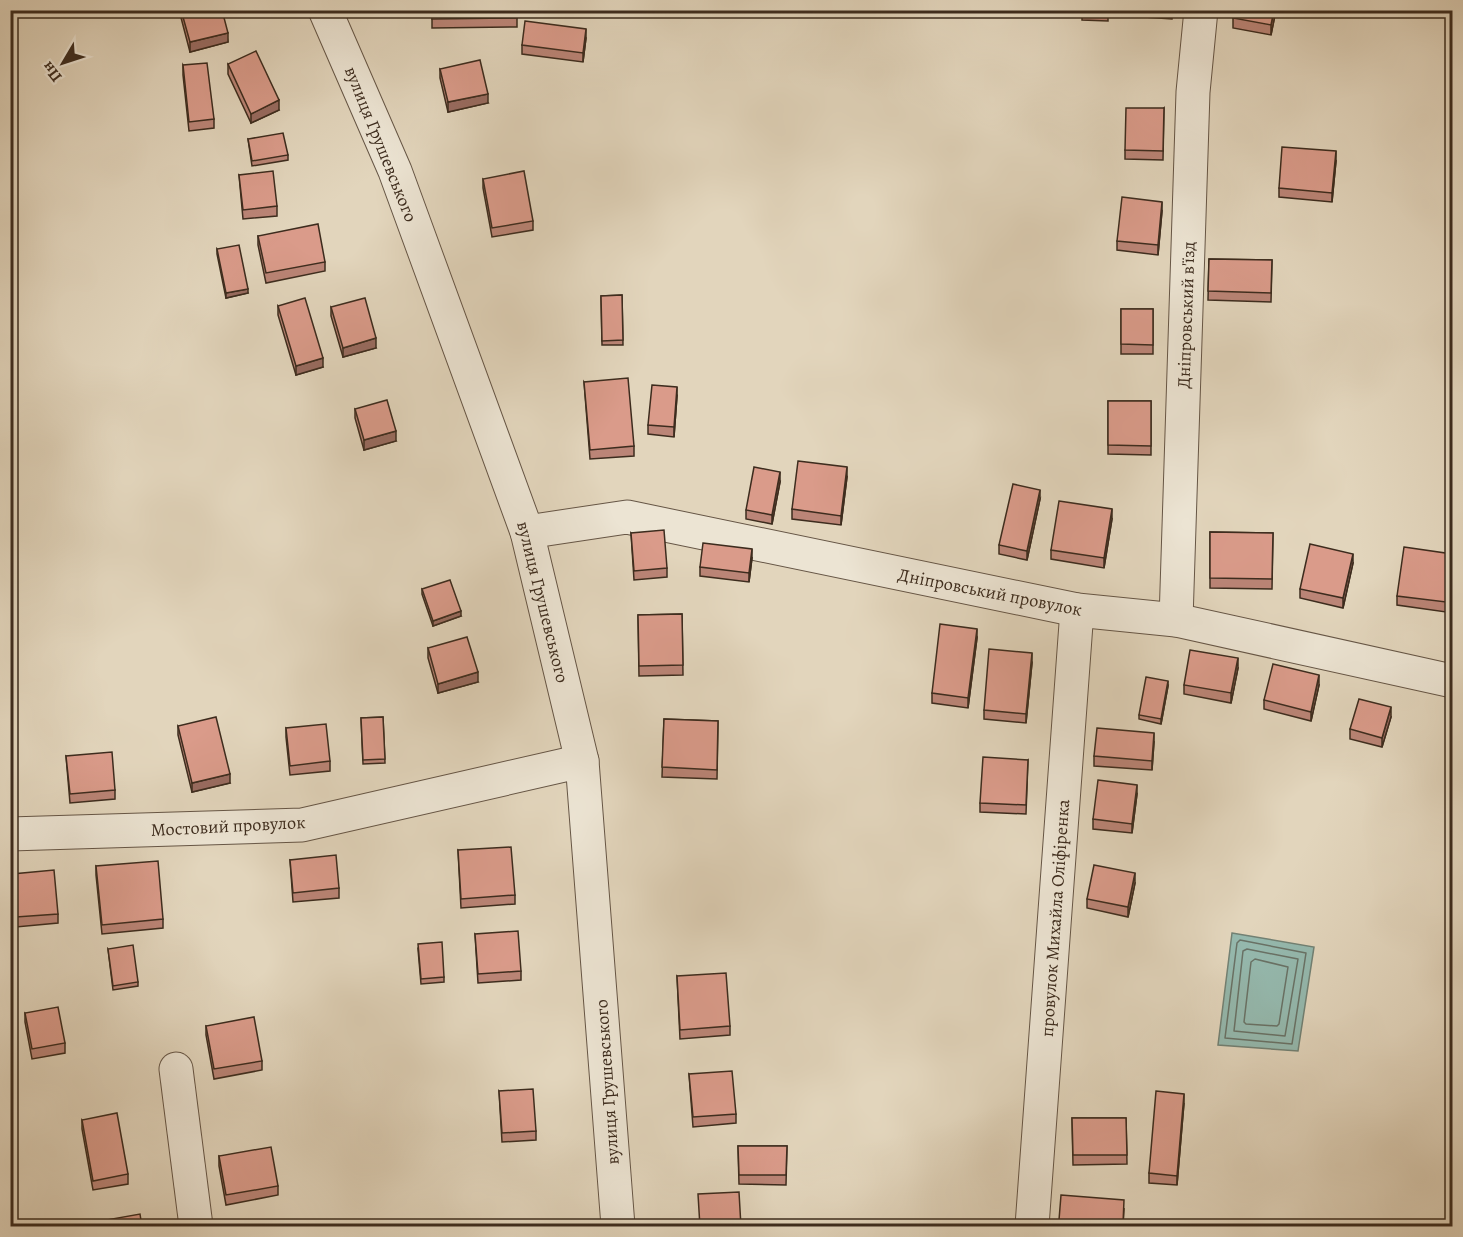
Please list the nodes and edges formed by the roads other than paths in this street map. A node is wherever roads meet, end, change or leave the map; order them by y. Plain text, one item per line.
1 (325, 10) edge
2 (1201, 10) edge
3 (527, 532) junction
4 (1077, 610) junction
5 (1176, 620) junction
6 (1452, 681) edge
7 (582, 761) junction
8 (10, 834) edge
9 (176, 1069) dead end
10 (196, 1227) edge
11 (618, 1227) edge
12 (1032, 1227) edge

1 - 3 street, вулиця Грушевського
2 - 5 street, Дніпровський в'їзд
3 - 4 street, Дніпровський провулок
3 - 7 street, вулиця Грушевського
4 - 5 street, Дніпровський провулок
4 - 12 street, провулок Михайла Оліфіренка
5 - 6 street, Дніпровський провулок
7 - 8 street, Мостовий провулок
7 - 11 street, вулиця Грушевського
9 - 10 street

